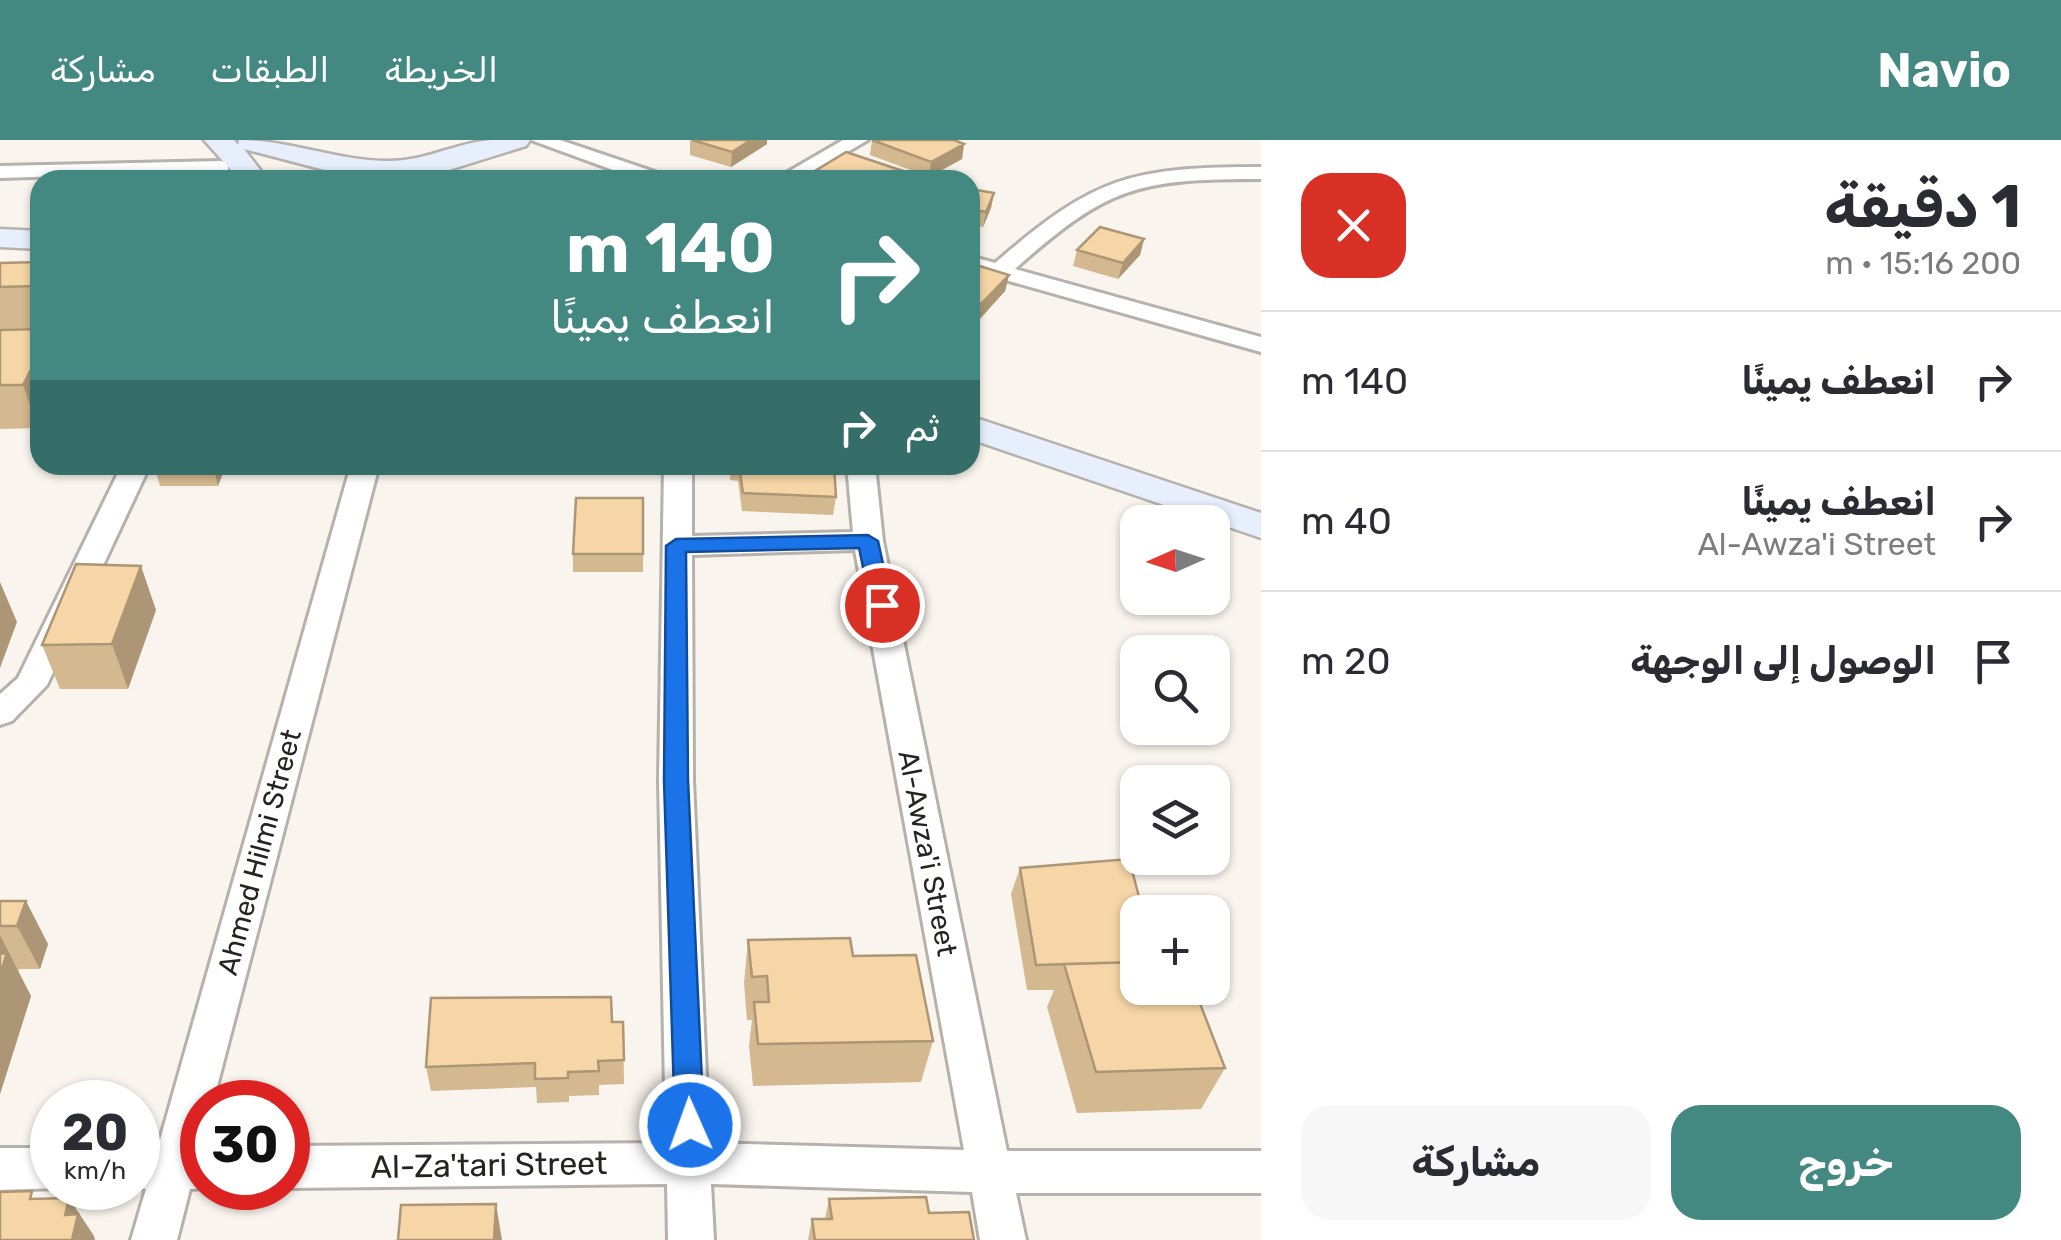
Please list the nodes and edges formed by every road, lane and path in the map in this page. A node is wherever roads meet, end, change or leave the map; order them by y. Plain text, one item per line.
1 (520, 140) edge
2 (541, 140) edge
3 (858, 140) edge
4 (249, 141) edge
5 (217, 157) edge
6 (248, 170) edge
7 (290, 170) edge
8 (393, 170) edge
9 (446, 170) edge
10 (630, 170) edge
11 (802, 170) edge
12 (0, 172) edge
13 (1261, 173) edge
14 (980, 266) edge
15 (999, 272) junction
16 (1261, 344) edge
17 (980, 430) edge
18 (980, 447) edge
19 (131, 475) edge
20 (362, 475) edge
21 (678, 475) edge
22 (863, 475) edge
23 (1151, 505) edge
24 (1261, 526) edge
25 (1230, 532) edge
26 (868, 541) junction
27 (1261, 542) edge
28 (676, 546) junction
29 (0, 712) edge
30 (691, 1163) junction
31 (310, 1167) edge
32 (171, 1168) edge
33 (0, 1169) edge
34 (30, 1169) edge
35 (990, 1172) junction
36 (1261, 1172) edge
37 (154, 1240) edge
38 (691, 1240) edge
39 (1003, 1240) edge

1 - 9 street
2 - 10 street
3 - 11 street
4 - 7 street
4 - 8 street
5 - 6 street
5 - 12 street
13 - 15 street
14 - 15 street
15 - 16 street
17 - 24 street
18 - 23 street
19 - 29 street
20 - 32 street, Ahmed Hilmi Street
21 - 28 street
22 - 26 street, Al-Awza'i Street
25 - 27 street
26 - 28 street
26 - 35 street, Al-Awza'i Street
28 - 30 street
30 - 31 street, Al-Za'tari Street
30 - 35 street, Al-Za'tari Street
30 - 38 street
32 - 37 street, Ahmed Hilmi Street
33 - 34 street
35 - 36 street, Al-Za'tari Street
35 - 39 street, Al-Awza'i Street

